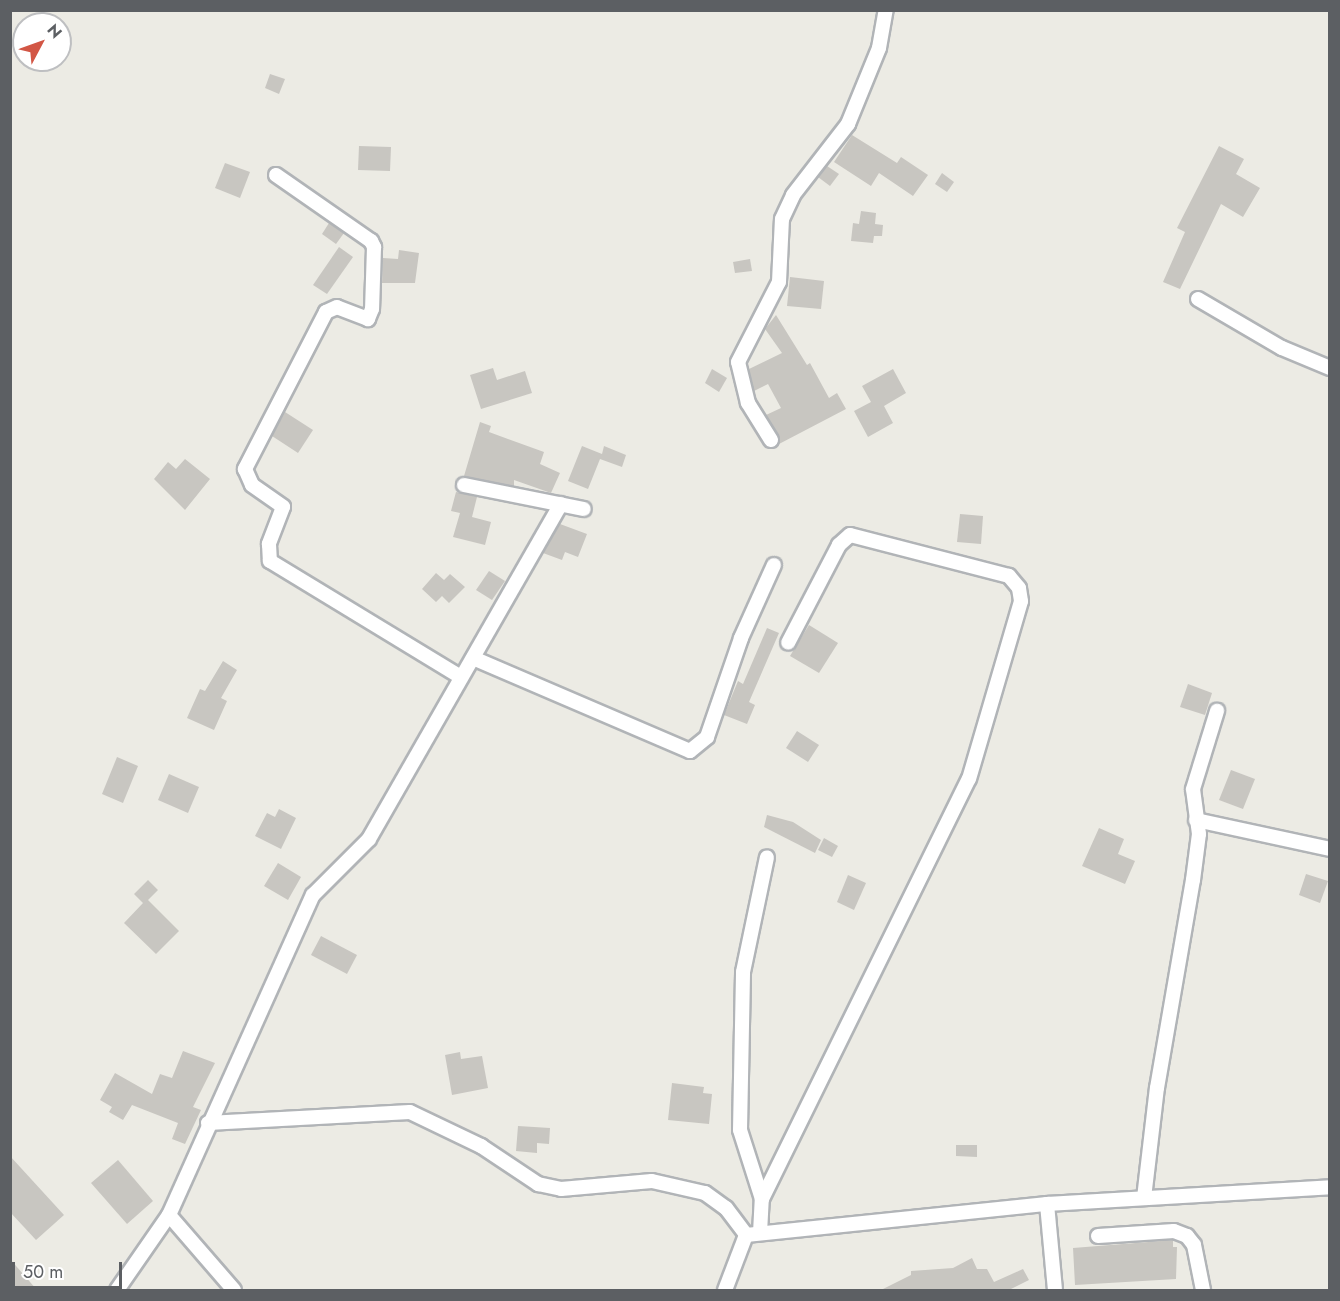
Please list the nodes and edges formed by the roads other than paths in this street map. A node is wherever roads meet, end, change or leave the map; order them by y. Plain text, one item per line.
1 (886, 10) edge
2 (276, 175) dead end
3 (1198, 299) dead end
4 (1329, 368) edge
5 (771, 440) dead end
6 (464, 485) dead end
7 (561, 504) junction
8 (584, 509) dead end
9 (774, 565) dead end
10 (788, 643) dead end
11 (473, 658) junction
12 (461, 677) junction
13 (1217, 711) dead end
14 (1196, 820) junction
15 (1329, 849) edge
16 (767, 857) dead end
17 (208, 1123) junction
18 (1329, 1187) edge
19 (1144, 1198) junction
20 (762, 1199) junction
21 (1047, 1204) junction
22 (169, 1215) junction
23 (760, 1233) junction
24 (746, 1235) junction
25 (1098, 1236) dead end
26 (117, 1290) edge
27 (234, 1290) edge
28 (725, 1290) edge
29 (1055, 1290) edge
30 (1203, 1290) edge

1 - 5 street
2 - 12 street
3 - 4 street
6 - 7 street
7 - 8 street
7 - 11 street
9 - 11 street
10 - 20 street
11 - 12 street
12 - 17 street
13 - 14 street
14 - 15 street
14 - 19 street
16 - 20 street
17 - 22 street
17 - 24 street
18 - 19 street
19 - 21 street
20 - 23 street
21 - 23 street
21 - 29 street
22 - 26 street
22 - 27 street
23 - 24 street
24 - 28 street
25 - 30 street

